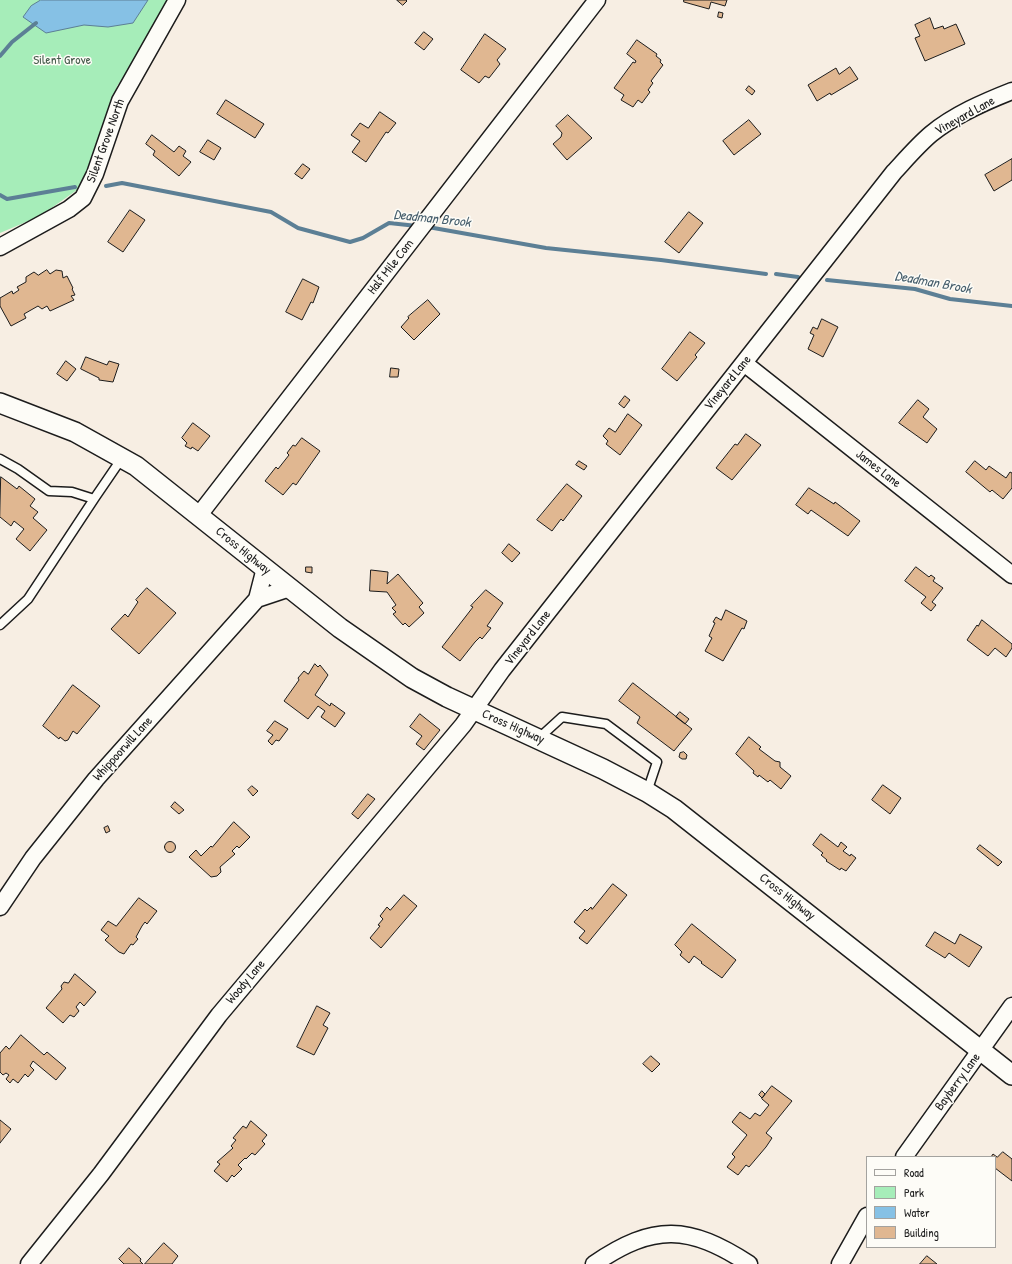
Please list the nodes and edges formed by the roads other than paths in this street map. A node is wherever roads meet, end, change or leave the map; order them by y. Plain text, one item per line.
1 (177, 0) edge
2 (597, 0) edge
3 (1012, 91) edge
4 (0, 247) edge
5 (744, 364) junction
6 (1, 406) edge
7 (122, 457) junction
8 (0, 459) edge
9 (94, 499) junction
10 (199, 515) junction
11 (265, 568) junction
12 (1012, 575) edge
13 (290, 588) junction
14 (257, 599) junction
15 (0, 625) edge
16 (474, 709) junction
17 (539, 738) junction
18 (647, 792) junction
19 (0, 907) edge
20 (1012, 1006) edge
21 (980, 1051) junction
22 (1012, 1074) edge
23 (905, 1156) edge
24 (866, 1218) edge
25 (29, 1264) edge
26 (594, 1264) edge
27 (749, 1264) edge
28 (840, 1264) edge

1 - 4 street, Silent Grove North
2 - 10 street, Half Mile Com
3 - 5 street, Vineyard Lane
5 - 12 street, James Lane
5 - 16 street, Vineyard Lane
6 - 7 street, Cross Highway
7 - 9 lane
7 - 10 street, Cross Highway
8 - 9 lane
9 - 15 lane
10 - 11 street, Cross Highway
11 - 13 street, Cross Highway
11 - 14 street, Whippoorwill Lane
13 - 14 street, Whippoorwill Lane
13 - 16 street, Cross Highway
14 - 19 street, Whippoorwill Lane
16 - 17 street, Cross Highway
16 - 25 street, Woody Lane
17 - 18 street, Cross Highway
17 - 18 lane
18 - 21 street, Cross Highway
20 - 21 street, Bayberry Lane
21 - 22 street, Cross Highway
21 - 23 street, Bayberry Lane
24 - 28 street
26 - 27 street

